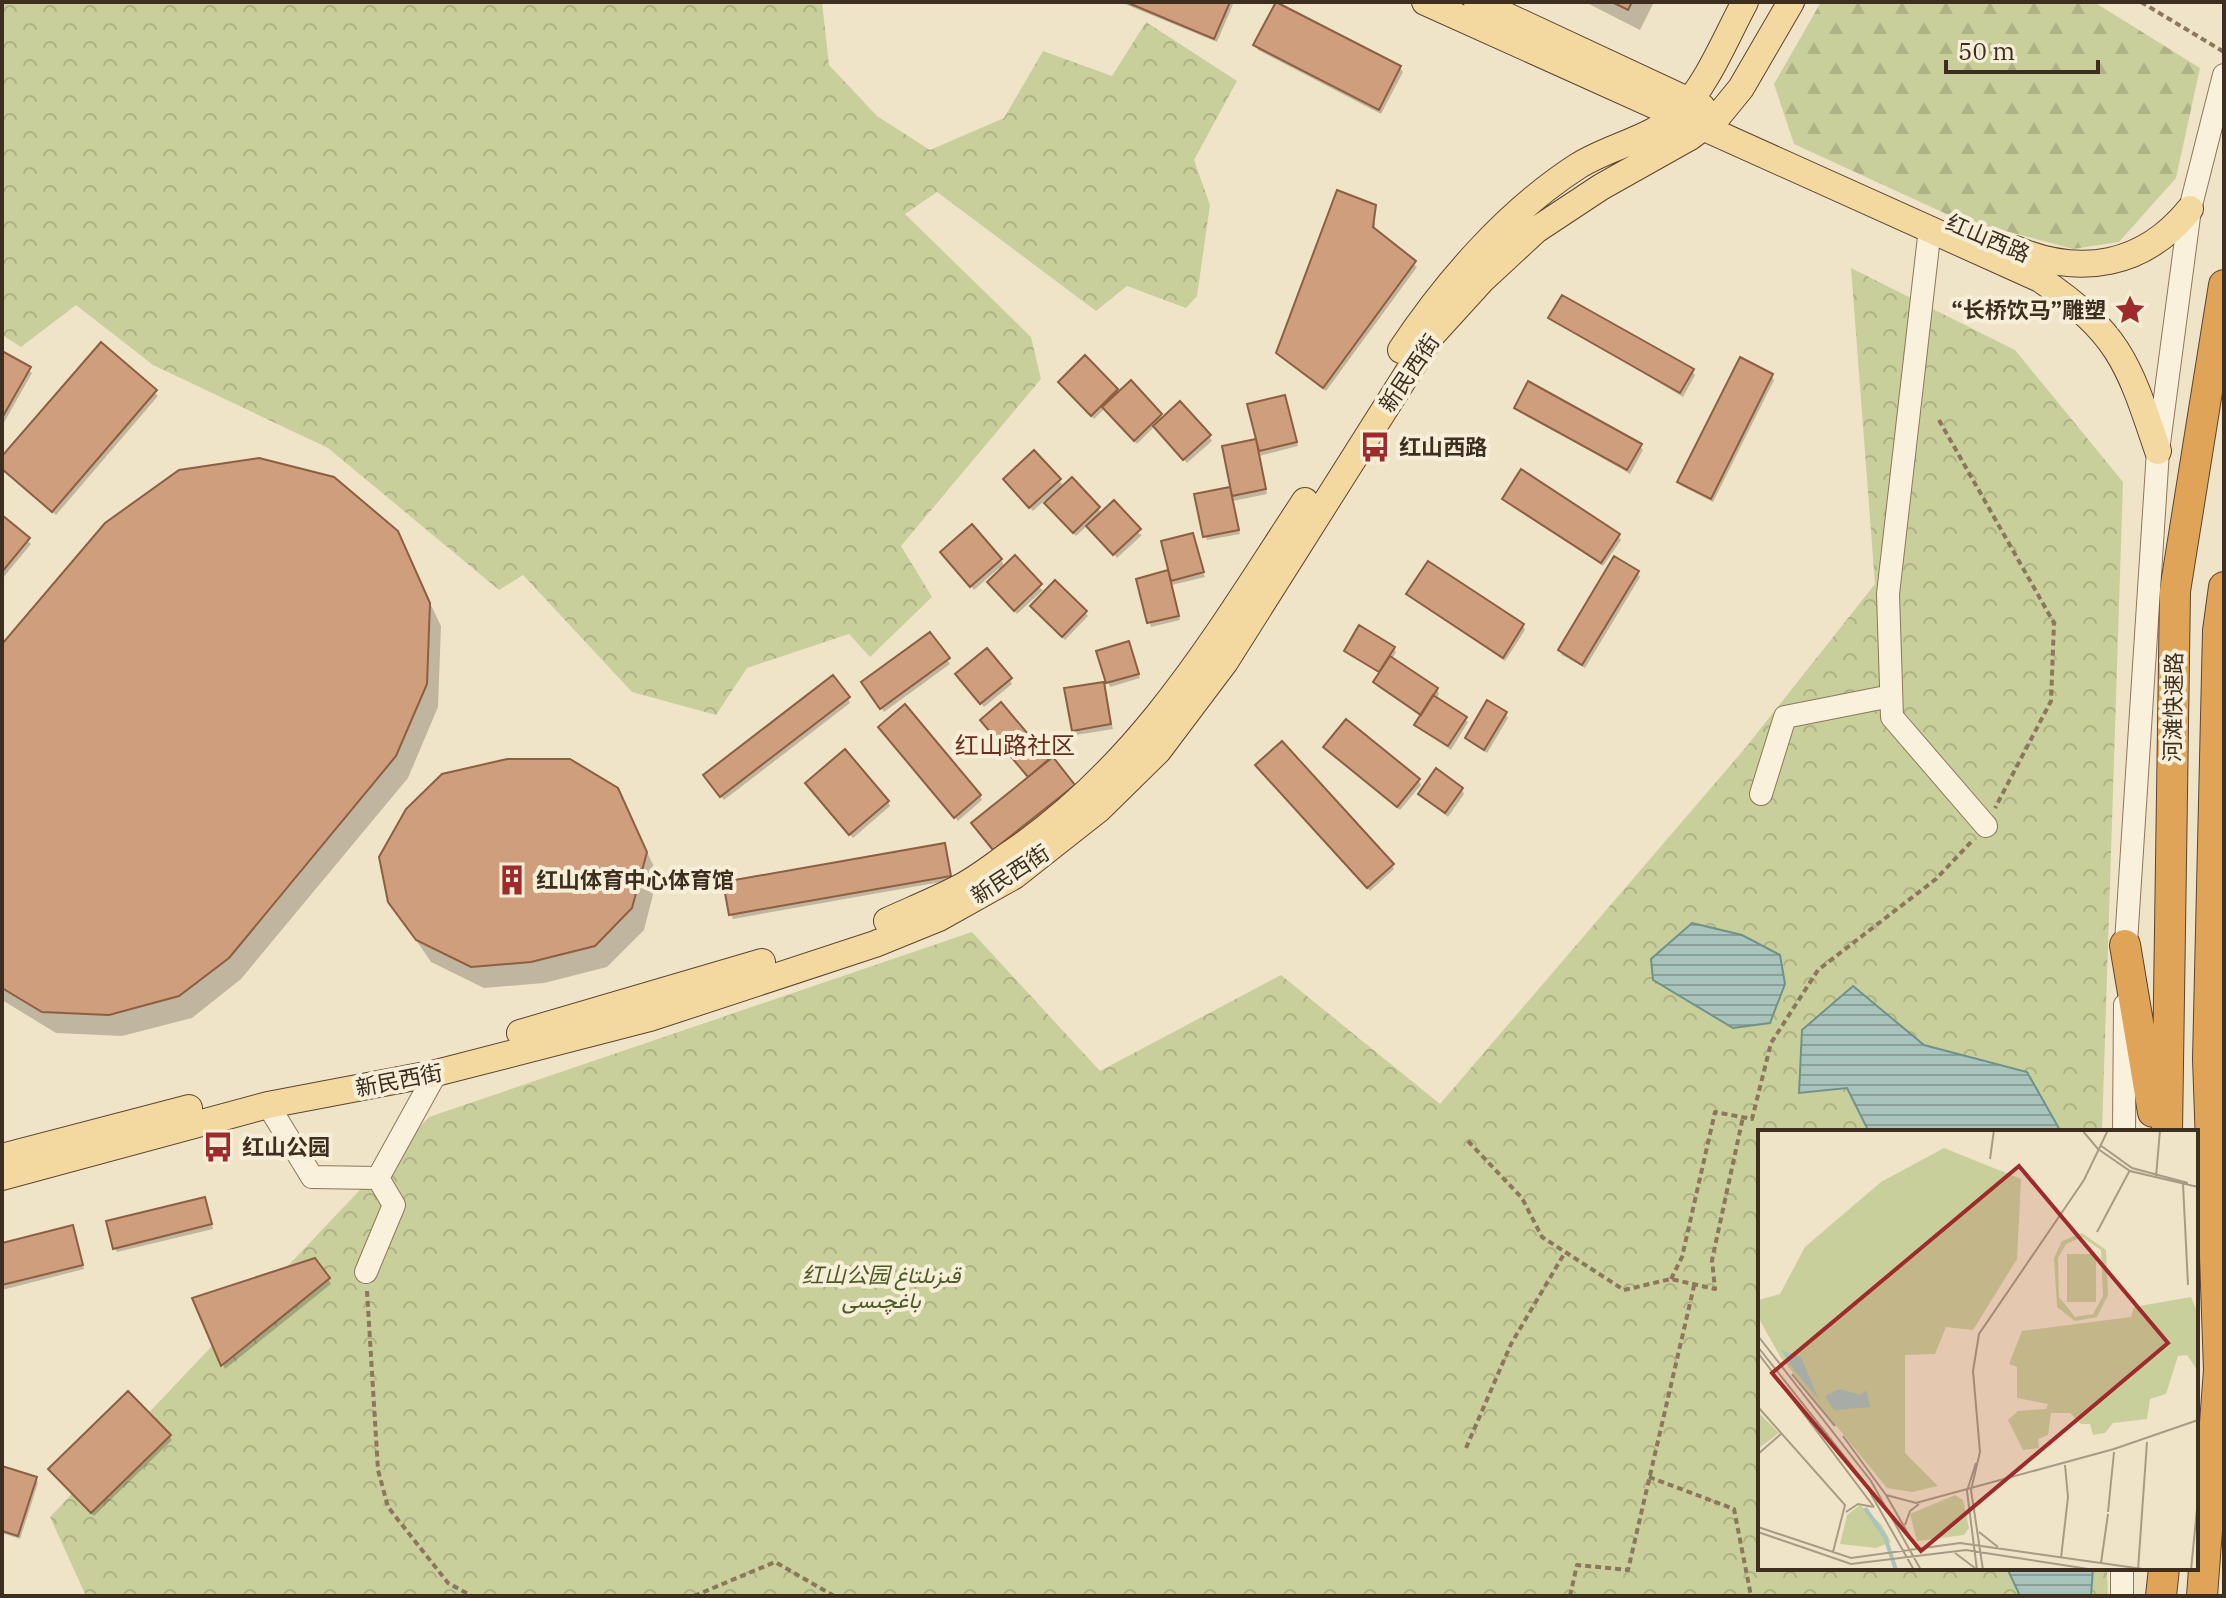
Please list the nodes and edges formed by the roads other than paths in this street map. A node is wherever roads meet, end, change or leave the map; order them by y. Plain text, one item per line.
1 (1425, 2) edge
2 (1477, 2) edge
3 (1745, 2) edge
4 (1791, 2) edge
5 (2224, 75) edge
6 (1683, 108) junction
7 (1712, 121) junction
8 (2190, 209) junction
9 (1930, 228) junction
10 (2224, 285) edge
11 (2158, 451) junction
12 (2224, 587) edge
13 (1891, 696) junction
14 (1761, 794) dead end
15 (1986, 826) road end
16 (2125, 945) junction
17 (436, 1073) junction
18 (268, 1105) junction
19 (2124, 1130) edge
20 (2157, 1130) edge
21 (2167, 1130) edge
22 (2, 1157) edge
23 (2, 1177) edge
24 (378, 1178) junction
25 (366, 1272) road end
26 (2224, 1337) edge
27 (2219, 1370) junction
28 (2122, 1570) edge
29 (2164, 1570) edge
30 (2122, 1596) edge
31 (2161, 1596) edge
32 (2202, 1596) edge

1 - 6 main road, 红山西路
2 - 6 main road, 红山西路
3 - 6 main road
4 - 7 main road
5 - 8 street
6 - 7 main road, 红山西路
6 - 22 main road, 新民西街
7 - 8 main road, 红山西路
7 - 9 main road, 红山西路
7 - 17 main road, 新民西街
8 - 11 street
9 - 11 main road, 红山西路
9 - 13 street
10 - 21 highway, 河滩快速路
11 - 16 street
12 - 27 highway, 河滩快速路
13 - 14 street
13 - 15 street
16 - 19 street
16 - 20 highway
17 - 18 main road, 新民西街
17 - 24 street
18 - 23 main road, 新民西街
18 - 24 street
24 - 25 street
26 - 27 highway
27 - 32 highway, 河滩快速路
28 - 30 street
29 - 31 highway

